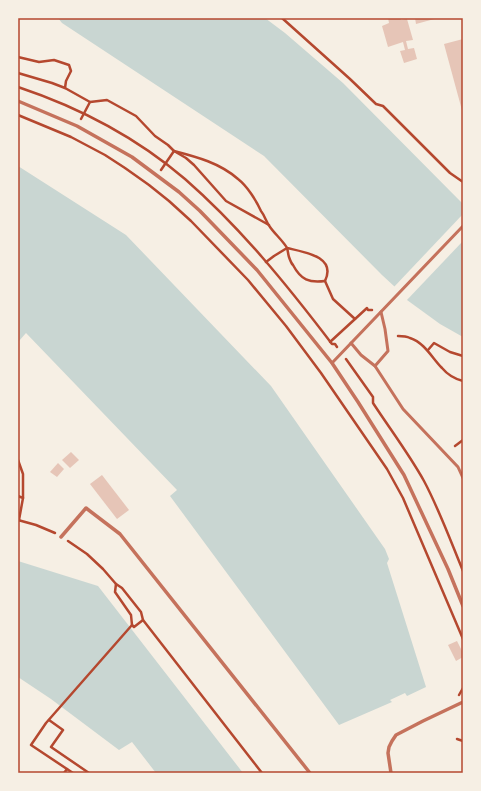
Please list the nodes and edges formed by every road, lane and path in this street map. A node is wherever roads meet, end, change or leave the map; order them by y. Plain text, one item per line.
1 (282, 18) edge
2 (18, 57) edge
3 (18, 73) edge
4 (65, 88) junction
5 (18, 101) edge
6 (90, 102) junction
7 (18, 115) edge
8 (77, 126) junction
9 (174, 151) junction
10 (157, 175) junction
11 (463, 182) edge
12 (269, 225) junction
13 (463, 226) edge
14 (287, 248) junction
15 (257, 270) junction
16 (325, 281) junction
17 (381, 312) junction
18 (355, 319) dead end
19 (398, 336) dead end
20 (351, 343) junction
21 (428, 350) junction
22 (463, 356) edge
23 (332, 363) junction
24 (376, 366) junction
25 (463, 381) edge
26 (463, 440) edge
27 (454, 446) dead end
28 (18, 460) edge
29 (463, 478) edge
30 (18, 496) edge
31 (23, 498) junction
32 (18, 520) edge
33 (61, 537) junction
34 (116, 584) junction
35 (463, 606) edge
36 (143, 620) junction
37 (132, 625) junction
38 (463, 639) edge
39 (463, 702) edge
40 (49, 720) junction
41 (457, 739) dead end
42 (463, 741) edge
43 (67, 769) junction
44 (64, 773) edge
45 (73, 773) edge
46 (89, 773) edge
47 (262, 773) edge
48 (310, 773) edge
49 (391, 773) edge

1 - 11 path
2 - 4 path
3 - 4 path
4 - 6 path
5 - 8 street
6 - 8 path
6 - 9 path
7 - 38 path
8 - 10 street
9 - 10 path
9 - 12 path
9 - 12 path
10 - 15 street
12 - 14 path
13 - 17 lane
14 - 15 path
14 - 16 path
14 - 16 path
15 - 23 street
16 - 18 path
17 - 20 lane
17 - 24 lane
19 - 21 path
20 - 23 lane
20 - 24 lane
21 - 22 path
21 - 25 path
23 - 35 street
24 - 29 lane
26 - 27 path
28 - 31 path
30 - 31 path
31 - 32 path
32 - 33 path
33 - 34 path
33 - 48 street
34 - 36 path
34 - 37 path
36 - 37 path
36 - 47 path
37 - 40 path
39 - 49 street
40 - 43 path
40 - 46 path
41 - 42 path
43 - 44 path
43 - 45 path

